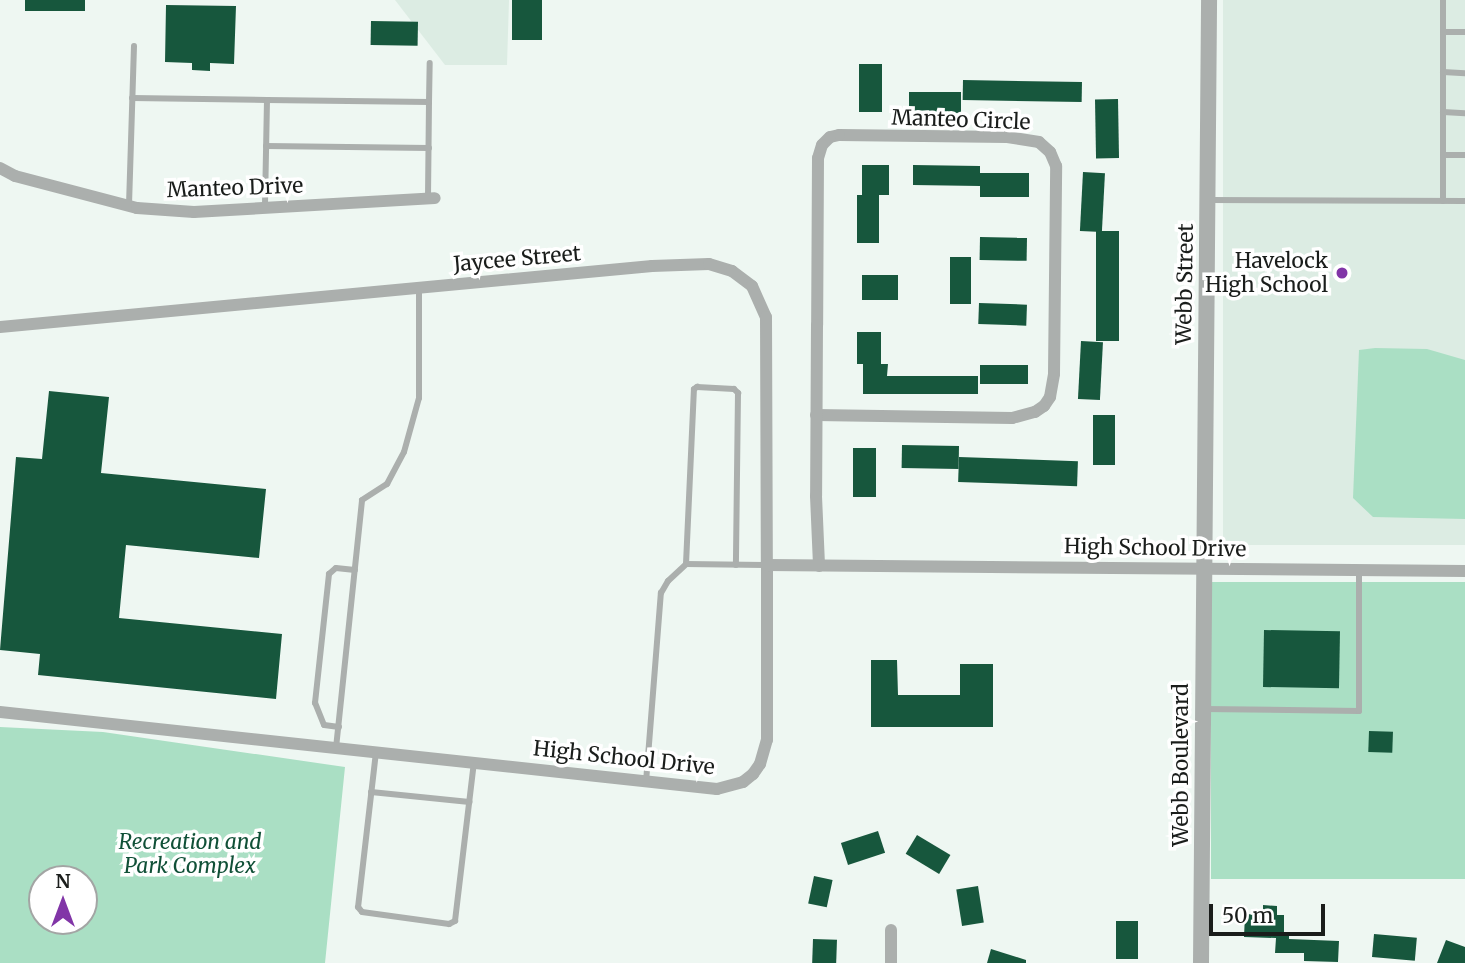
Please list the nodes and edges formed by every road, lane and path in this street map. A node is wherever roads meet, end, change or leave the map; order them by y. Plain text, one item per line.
1 (1209, 0) edge
2 (1443, 0) edge
3 (1443, 32) junction
4 (1465, 32) edge
5 (134, 46) dead end
6 (430, 63) dead end
7 (1443, 72) junction
8 (1465, 72) edge
9 (132, 98) junction
10 (267, 100) junction
11 (429, 102) junction
12 (1443, 112) junction
13 (1465, 113) edge
14 (266, 146) junction
15 (429, 148) junction
16 (1443, 155) junction
17 (1465, 155) edge
18 (0, 168) edge
19 (432, 198) joint
20 (1207, 200) junction
21 (1443, 201) junction
22 (1465, 201) edge
23 (129, 206) junction
24 (265, 208) junction
25 (419, 288) junction
26 (0, 327) edge
27 (816, 415) junction
28 (686, 564) junction
29 (736, 565) junction
30 (767, 565) junction
31 (819, 566) junction
32 (1203, 568) junction
33 (1359, 569) junction
34 (355, 570) junction
35 (1465, 571) edge
36 (1202, 709) junction
37 (0, 712) edge
38 (339, 727) junction
39 (336, 748) junction
40 (376, 752) junction
41 (474, 762) junction
42 (646, 782) junction
43 (371, 792) junction
44 (470, 802) junction
45 (891, 930) dead end
46 (891, 963) edge
47 (1201, 963) edge

1 - 20 street, Webb Street
2 - 3 lane
3 - 4 lane
3 - 7 lane
5 - 9 lane
6 - 11 lane
7 - 8 lane
7 - 12 lane
9 - 10 lane
9 - 23 lane
10 - 11 lane
10 - 14 lane
11 - 15 lane
12 - 13 lane
12 - 16 lane
14 - 15 lane
14 - 24 lane
15 - 19 lane
16 - 17 lane
16 - 21 lane
18 - 23 street, Manteo Drive
19 - 24 street, Manteo Drive
20 - 21 lane
20 - 32 street, Webb Street
21 - 22 lane
23 - 24 street, Manteo Drive
25 - 26 street, Jaycee Street
25 - 30 street, Jaycee Street
25 - 34 lane
27 - 27 street, Manteo Circle
27 - 31 street, Manteo Circle
28 - 29 lane
28 - 29 lane
28 - 42 lane
29 - 30 lane
30 - 31 street, High School Drive
30 - 42 street, High School Drive
31 - 32 street, High School Drive
32 - 33 street, High School Drive
32 - 36 street, Webb Boulevard
33 - 35 street, High School Drive
33 - 36 lane
34 - 38 lane
34 - 38 lane
36 - 47 street, Webb Boulevard
37 - 39 street, High School Drive
38 - 39 lane
39 - 40 street, High School Drive
40 - 41 street, High School Drive
40 - 43 lane
41 - 42 street, High School Drive
41 - 44 lane
43 - 44 lane
43 - 44 lane
45 - 46 street

